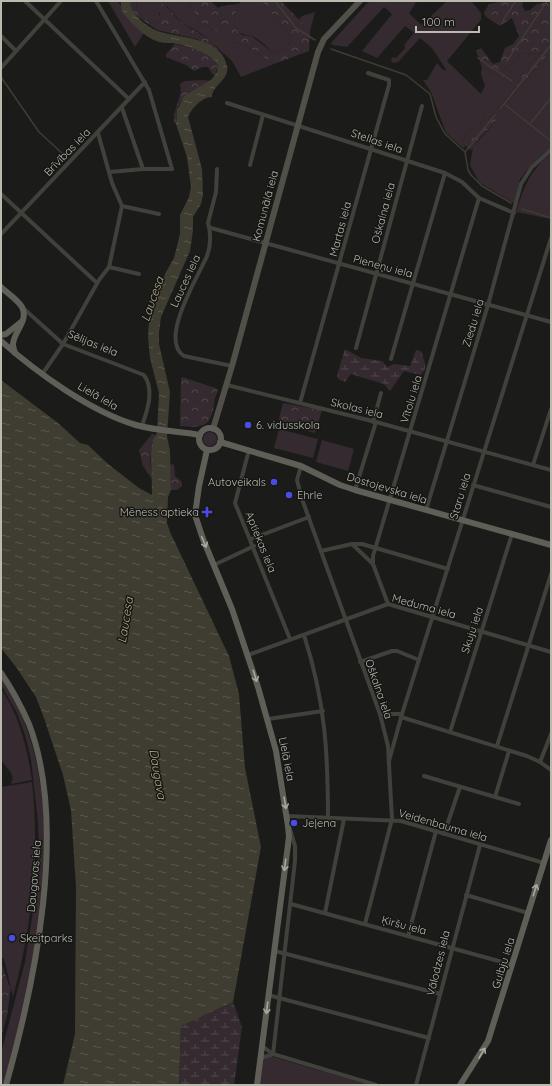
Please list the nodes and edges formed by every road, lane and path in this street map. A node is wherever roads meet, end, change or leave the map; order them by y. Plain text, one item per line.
1 (25, 1) edge
2 (61, 1) edge
3 (96, 1) edge
4 (360, 1) edge
5 (45, 19) junction
6 (1, 36) edge
7 (16, 51) junction
8 (1, 68) edge
9 (368, 74) dead end
10 (145, 82) junction
11 (129, 99) junction
12 (227, 103) dead end
13 (422, 106) dead end
14 (122, 108) junction
15 (264, 115) junction
16 (297, 124) junction
17 (98, 132) junction
18 (371, 148) junction
19 (551, 150) edge
20 (407, 161) junction
21 (250, 165) dead end
22 (143, 169) junction
23 (217, 169) dead end
24 (110, 172) junction
25 (445, 173) junction
26 (1, 194) edge
27 (479, 198) junction
28 (122, 206) junction
29 (21, 213) junction
30 (514, 213) junction
31 (159, 214) dead end
32 (211, 228) junction
33 (1, 234) edge
34 (551, 238) edge
35 (265, 243) junction
36 (339, 264) junction
37 (110, 267) junction
38 (139, 274) dead end
39 (376, 274) junction
40 (97, 283) junction
41 (413, 284) junction
42 (1, 287) edge
43 (451, 295) junction
44 (488, 305) junction
45 (21, 306) junction
46 (526, 316) junction
47 (22, 322) junction
48 (551, 322) edge
49 (1, 335) edge
50 (1, 341) edge
51 (63, 344) junction
52 (356, 348) dead end
53 (15, 353) junction
54 (391, 359) dead end
55 (232, 366) junction
56 (43, 374) junction
57 (227, 385) junction
58 (381, 393) dead end
59 (300, 403) junction
60 (551, 409) edge
61 (374, 422) junction
62 (142, 426) junction
63 (213, 429) junction
64 (410, 432) junction
65 (200, 435) junction
66 (220, 442) junction
67 (446, 442) junction
68 (207, 450) junction
69 (249, 450) junction
70 (483, 452) junction
71 (533, 465) junction
72 (301, 466) junction
73 (551, 470) edge
74 (473, 485) junction
75 (355, 490) junction
76 (390, 500) junction
77 (551, 507) edge
78 (426, 510) junction
79 (309, 518) junction
80 (462, 521) junction
81 (512, 534) junction
82 (251, 539) junction
83 (352, 544) junction
84 (551, 545) edge
85 (254, 546) junction
86 (376, 548) junction
87 (321, 551) junction
88 (373, 564) junction
89 (214, 565) junction
90 (448, 569) junction
91 (551, 574) edge
92 (388, 604) junction
93 (432, 618) junction
94 (346, 620) junction
95 (482, 631) junction
96 (304, 635) junction
97 (290, 639) junction
98 (528, 645) junction
99 (551, 652) edge
100 (248, 655) junction
101 (419, 660) junction
102 (360, 662) junction
103 (1, 674) edge
104 (323, 711) junction
105 (380, 714) junction
106 (402, 716) junction
107 (268, 719) junction
108 (450, 732) junction
109 (551, 734) edge
110 (497, 746) junction
111 (509, 751) junction
112 (390, 760) junction
113 (540, 762) junction
114 (551, 770) edge
115 (424, 776) dead end
116 (460, 787) junction
117 (495, 797) junction
118 (519, 804) dead end
119 (287, 816) junction
120 (328, 819) junction
121 (344, 819) junction
122 (392, 819) junction
123 (288, 826) junction
124 (436, 832) junction
125 (444, 834) junction
126 (551, 840) edge
127 (480, 845) junction
128 (544, 863) junction
129 (466, 895) junction
130 (291, 904) junction
131 (324, 913) junction
132 (528, 913) junction
133 (365, 924) junction
134 (408, 936) junction
135 (452, 948) junction
136 (275, 951) junction
137 (285, 953) junction
138 (513, 965) junction
139 (440, 994) junction
140 (268, 995) junction
141 (280, 998) junction
142 (429, 1038) junction
143 (262, 1046) junction
144 (273, 1054) junction
145 (260, 1060) junction
146 (6, 1085) edge
147 (256, 1085) edge
148 (376, 1085) edge
149 (416, 1085) edge
150 (460, 1085) edge

1 - 5 street
2 - 5 street
3 - 10 street
4 - 16 street, Komunālā iela
5 - 7 street
5 - 11 street
6 - 7 street
7 - 8 street
9 - 18 street, Martas iela
10 - 11 street, Brīvības iela
10 - 22 street
11 - 14 street, Brīvības iela
12 - 15 street, Stellas iela
13 - 20 street, Oškalna iela
14 - 17 street, Brīvības iela
14 - 22 street
15 - 16 street, Stellas iela
15 - 21 street
16 - 18 street, Stellas iela
16 - 35 street, Komunālā iela
17 - 24 street
17 - 29 street, Brīvības iela
18 - 20 street, Stellas iela
18 - 36 street, Martas iela
19 - 30 street, Ziedu iela
20 - 25 street, Stellas iela
20 - 39 street, Oškalna iela
22 - 24 street
23 - 32 street, Lauces iela
24 - 28 street
25 - 27 street, Stellas iela
25 - 41 street
26 - 29 street
27 - 30 street, Stellas iela
27 - 43 street, Vītolu iela
28 - 31 street
28 - 37 street
29 - 33 street, Brīvības iela
29 - 40 street
30 - 44 street, Ziedu iela
32 - 35 street, Pieneņu iela
32 - 55 street, Lauces iela
34 - 46 street, Staru iela
35 - 36 street, Pieneņu iela
35 - 55 street, Komunālā iela
36 - 39 street, Pieneņu iela
36 - 59 street, Martas iela
37 - 38 street
37 - 40 street
39 - 41 street, Pieneņu iela
39 - 52 street, Oškalna iela
40 - 51 street
41 - 43 street, Pieneņu iela
41 - 54 street
42 - 45 main road, Sēlijas iela
43 - 44 street, Pieneņu iela
43 - 64 street, Vītolu iela
44 - 46 street, Pieneņu iela
44 - 67 street, Ziedu iela
45 - 47 main road
45 - 51 street, Sēlijas iela
46 - 48 street, Pieneņu iela
46 - 70 street, Staru iela
47 - 49 main road
47 - 53 main road
50 - 53 main road, Lielā iela
51 - 56 street
51 - 62 street, Sēlijas iela
53 - 56 main road, Lielā iela
55 - 57 street, Komunālā iela
56 - 62 main road, Lielā iela
57 - 59 street, Skolas iela
57 - 63 street, Komunālā iela
58 - 61 street
59 - 61 street, Skolas iela
60 - 71 street
61 - 64 street, Skolas iela
61 - 75 street
62 - 65 main road, Lielā iela
63 - 65 main road
63 - 66 main road
64 - 67 street, Skolas iela
64 - 76 street, Vītolu iela
65 - 68 main road
66 - 68 main road
66 - 69 main road, Dostojevska iela
67 - 70 street, Skolas iela
67 - 78 street, Ziedu iela
68 -> 89 main road, Lielā iela
69 - 72 main road, Dostojevska iela
69 - 82 street, Aptiekas iela
70 - 71 street, Skolas iela
70 - 74 street, Staru iela
71 - 73 street, Skolas iela
72 - 75 main road, Dostojevska iela
72 - 79 street, Oškalna iela
74 - 77 street
74 - 80 street, Staru iela
75 - 76 main road, Dostojevska iela
76 - 78 main road, Dostojevska iela
76 - 86 street, Vītolu iela
78 - 80 main road, Dostojevska iela
79 - 82 street
79 - 87 street, Oškalna iela
80 - 81 main road, Dostojevska iela
80 - 90 street, Staru iela
81 - 84 main road, Dostojevska iela
81 - 95 street, Skuju iela
82 - 85 street, Aptiekas iela
83 - 86 street
83 - 87 street
83 - 88 street
85 - 89 street
85 - 97 street, Aptiekas iela
86 - 88 street, Vītolu iela
86 - 90 street
87 - 94 street, Oškalna iela
88 - 92 street
89 - 100 main road, Lielā iela
90 - 93 street, Staru iela
91 - 98 street
92 - 93 street, Meduma iela
92 - 94 street, Meduma iela
93 - 95 street, Meduma iela
93 - 101 street, Staru iela
94 - 96 street, Meduma iela
94 - 102 street, Oškalna iela
95 - 98 street, Meduma iela
95 - 108 street, Skuju iela
96 - 97 street, Meduma iela
96 - 104 street
97 - 100 street, Meduma iela
98 - 99 street, Meduma iela
98 - 110 street
100 -> 107 main road, Lielā iela
101 - 102 street
101 - 106 street, Staru iela
102 - 105 street, Oškalna iela
103 - 146 main road, Daugavas iela
104 - 107 street
104 - 120 street
105 - 106 street
105 - 112 street, Oškalna iela
106 - 108 street
106 - 112 street, Staru iela
107 -> 119 main road, Lielā iela
108 - 110 street
109 - 113 street
110 - 111 street
111 - 113 street
111 - 117 street
112 - 122 street, Oškalna iela
113 - 114 street
115 - 116 street
116 - 117 street
116 - 125 street
117 - 118 street
119 - 120 street, Veidenbauma iela
119 - 123 main road, Lielā iela
120 - 121 street, Veidenbauma iela
121 - 122 street, Veidenbauma iela
121 - 131 street
122 - 124 street, Veidenbauma iela
122 - 133 street, Oškalna iela
123 - 130 street
123 -> 136 main road, Lielā iela
124 - 125 street, Veidenbauma iela
124 - 134 street
125 - 127 street, Veidenbauma iela
126 - 128 main road, Gulbju iela
127 - 128 street, Veidenbauma iela
127 - 129 street, Vālodzes iela
132 -> 128 main road, Gulbju iela
129 - 132 street
129 - 135 street, Vālodzes iela
130 - 131 street, Ķiršu iela
130 - 137 street
131 - 133 street, Ķiršu iela
132 - 138 main road, Gulbju iela
133 - 134 street, Ķiršu iela
134 - 135 street, Ķiršu iela
135 - 138 street, Ķiršu iela
135 - 139 street, Vālodzes iela
136 - 137 street
136 - 140 main road, Lielā iela
137 - 139 street
137 - 141 street
150 -> 138 main road, Gulbju iela
139 - 142 street, Vālodzes iela
140 - 141 street
140 -> 143 main road, Lielā iela
141 - 142 street
141 - 144 street
142 - 149 street, Vālodzes iela
143 - 144 street
143 - 145 main road, Lielā iela
144 - 145 street
144 - 148 street
145 - 147 main road, Lielā iela

